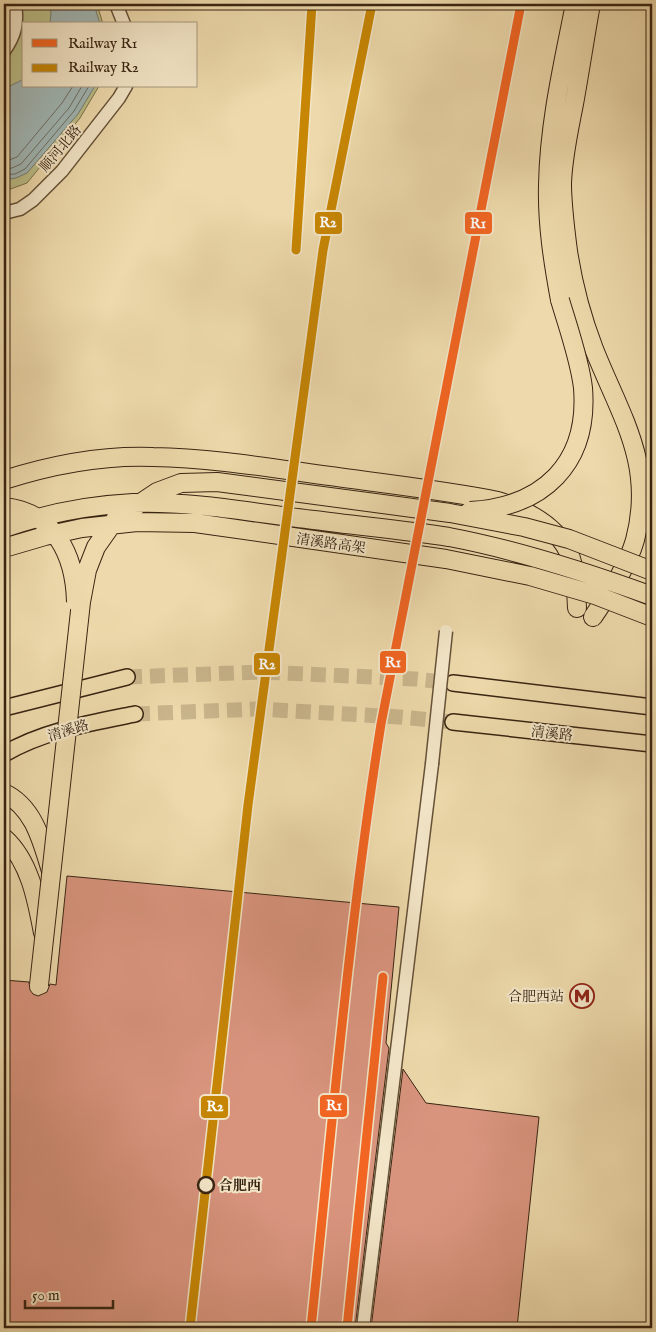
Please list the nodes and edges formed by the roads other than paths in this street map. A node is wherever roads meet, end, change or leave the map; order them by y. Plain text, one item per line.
1 (14, 4) edge
2 (116, 4) edge
3 (563, 4) edge
4 (575, 4) edge
5 (591, 4) edge
6 (603, 4) edge
7 (123, 22) edge
8 (4, 51) edge
9 (125, 88) edge
10 (555, 104) junction
11 (574, 104) junction
12 (4, 213) edge
13 (4, 480) edge
14 (4, 507) edge
15 (450, 512) junction
16 (4, 528) edge
17 (4, 548) edge
18 (652, 571) edge
19 (652, 596) edge
20 (578, 608) dead end
21 (594, 617) dead end
22 (652, 617) edge
23 (446, 630) dead end
24 (128, 677) tunnel mouth
25 (453, 683) tunnel mouth
26 (652, 707) edge
27 (4, 708) edge
28 (135, 714) tunnel mouth
29 (453, 722) tunnel mouth
30 (652, 744) edge
31 (4, 754) edge
32 (4, 793) edge
33 (4, 838) edge
34 (51, 871) junction
35 (44, 937) junction
36 (363, 1328) edge

1 - 8 street
2 - 7 street
3 - 10 highway
4 - 10 highway
5 - 11 highway
6 - 11 highway
9 - 12 street, 顺河北路
10 - 15 highway, bridge
11 - 21 highway, bridge
13 - 20 highway, bridge
14 - 35 highway, bridge
15 - 18 highway, bridge
15 - 34 highway, bridge
16 - 19 highway, 清溪路高架, bridge
17 - 22 highway, 清溪路高架, bridge
23 - 36 street, bridge
24 - 27 main road
25 - 26 main road
28 - 31 main road, 清溪路
29 - 30 main road, 清溪路
32 - 34 highway
33 - 35 highway
34 - 35 highway, bridge

